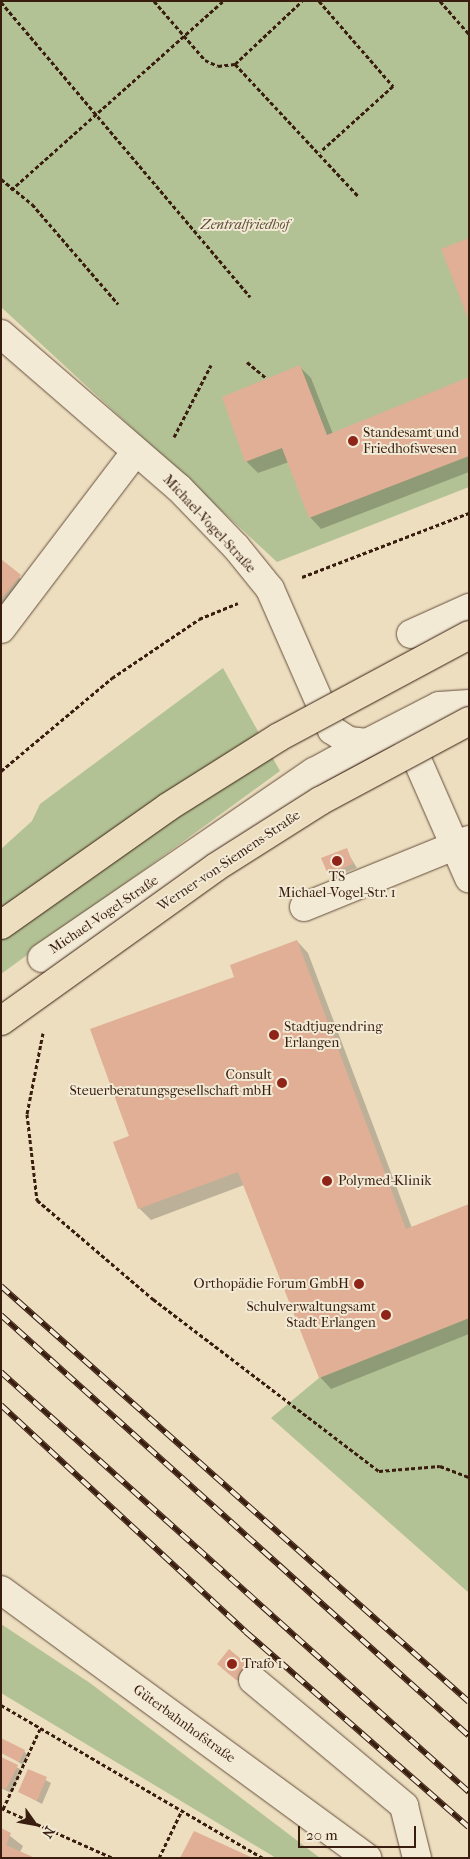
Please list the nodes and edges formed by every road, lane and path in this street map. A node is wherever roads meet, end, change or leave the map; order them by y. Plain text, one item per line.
1 (154, 1) edge
2 (223, 1) edge
3 (302, 1) edge
4 (319, 1) edge
5 (440, 1) edge
6 (1, 2) edge
7 (469, 34) edge
8 (183, 36) junction
9 (235, 64) junction
10 (94, 114) junction
11 (320, 152) junction
12 (1, 179) edge
13 (11, 190) junction
14 (358, 196) dead end
15 (250, 297) dead end
16 (118, 304) dead end
17 (1, 334) edge
18 (247, 362) dead end
19 (211, 365) dead end
20 (267, 379) dead end
21 (145, 459) junction
22 (469, 513) edge
23 (270, 589) junction
24 (469, 608) edge
25 (1, 629) edge
26 (411, 634) dead end
27 (469, 635) edge
28 (469, 684) edge
29 (469, 704) edge
30 (439, 706) junction
31 (469, 721) edge
32 (401, 724) junction
33 (367, 743) junction
34 (1, 771) edge
35 (462, 842) edge
36 (469, 878) edge
37 (304, 906) dead end
38 (1, 925) edge
39 (42, 958) dead end
40 (1, 1021) edge
41 (43, 1030) dead end
42 (469, 1477) edge
43 (1, 1590) edge
44 (253, 1680) dead end
45 (1, 1705) edge
46 (40, 1729) junction
47 (2, 1809) edge
48 (180, 1812) junction
49 (113, 1858) edge
50 (159, 1858) edge
51 (262, 1858) edge
52 (366, 1858) edge
53 (417, 1858) edge

1 - 8 path
2 - 8 path
3 - 9 path
4 - 11 path
5 - 7 path
6 - 10 path
8 - 9 path
8 - 10 path
9 - 11 path
10 - 13 path
10 - 15 path
11 - 14 path
12 - 13 path
13 - 16 path
17 - 21 street, Michael-Vogel-Straße
18 - 20 path
19 - 21 path
21 - 23 street, Michael-Vogel-Straße
21 - 25 street
22 - 23 path
23 - 33 street, Michael-Vogel-Straße
23 - 34 path
24 - 26 street
27 - 38 main road, bridge
28 - 30 street
29 - 30 street, Michael-Vogel-Straße
30 - 32 street, Michael-Vogel-Straße
31 - 40 main road, Werner-von-Siemens-Straße, bridge
32 - 33 street, Michael-Vogel-Straße
32 - 35 street
33 - 39 street, Michael-Vogel-Straße
35 - 36 street
35 - 37 street
41 - 42 path
43 - 52 street, Güterbahnhofstraße
44 - 53 street
45 - 46 path
46 - 47 path
46 - 48 path
47 - 49 path
48 - 50 path
48 - 51 path

